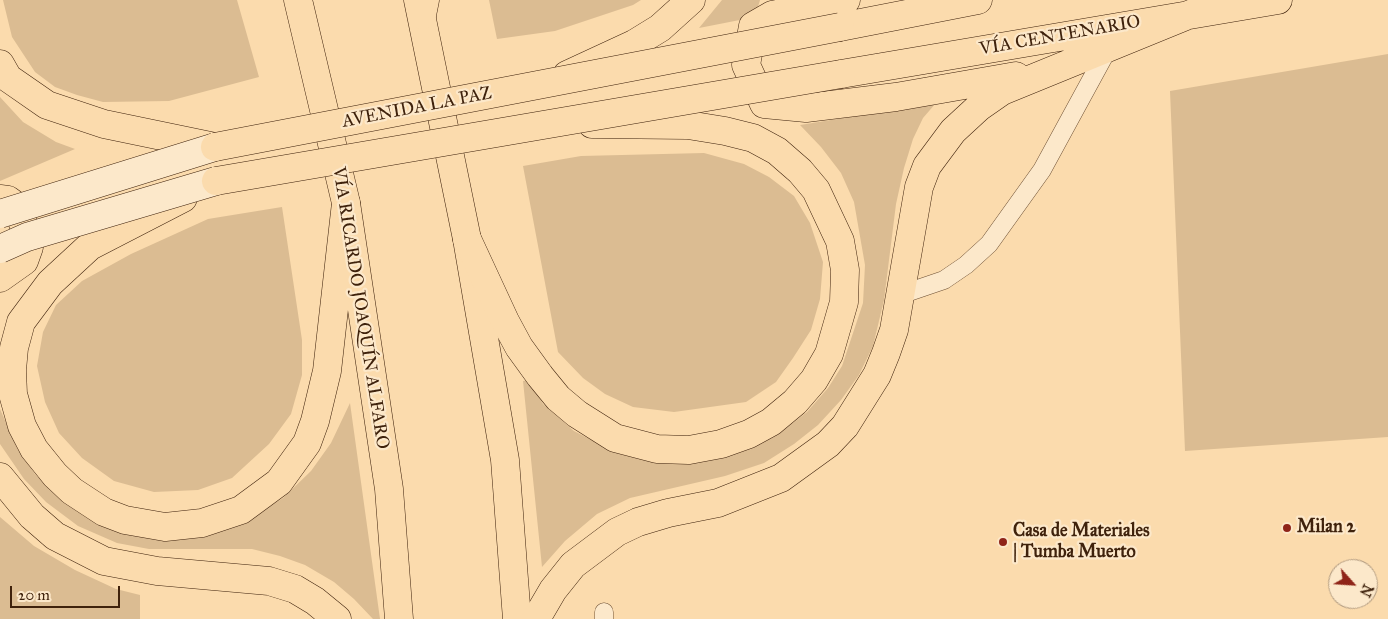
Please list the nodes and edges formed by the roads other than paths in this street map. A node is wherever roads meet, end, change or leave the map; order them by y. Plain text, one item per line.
1 (298, 0) edge
2 (691, 0) edge
3 (846, 0) edge
4 (978, 0) edge
5 (1278, 0) edge
6 (422, 5) edge
7 (1193, 13) junction
8 (1110, 47) junction
9 (0, 64) edge
10 (1054, 70) junction
11 (841, 74) joint
12 (549, 83) junction
13 (550, 124) junction
14 (215, 147) junction
15 (216, 180) junction
16 (0, 199) edge
17 (346, 203) junction
18 (0, 214) edge
19 (467, 239) junction
20 (0, 249) edge
21 (0, 278) edge
22 (900, 294) junction
23 (0, 477) edge
24 (337, 619) edge
25 (399, 619) edge
26 (517, 619) edge
27 (536, 619) edge

1 - 17 main road, VÍA RICARDO JOAQUÍN ALFARO
2 - 12 main road, bridge
3 - 10 main road
4 - 12 main road, AVENIDA LA PAZ, bridge
5 - 7 main road, VÍA CENTENARIO
6 - 19 main road
7 - 8 main road
7 - 11 main road, VÍA CENTENARIO
8 - 10 main road
8 - 22 lane
9 - 14 main road
10 - 22 main road
11 - 13 main road, AVENIDA LA PAZ, bridge
12 - 14 main road, AVENIDA LA PAZ, bridge
13 - 15 main road, AVENIDA LA PAZ, bridge
13 - 19 main road, bridge
14 - 18 main road, AVENIDA LA PAZ, bridge
15 - 17 main road, bridge
15 - 20 main road, AVENIDA LA PAZ, bridge
16 - 21 main road
17 - 25 main road, VÍA RICARDO JOAQUÍN ALFARO
19 - 26 main road
22 - 27 main road
23 - 24 main road

